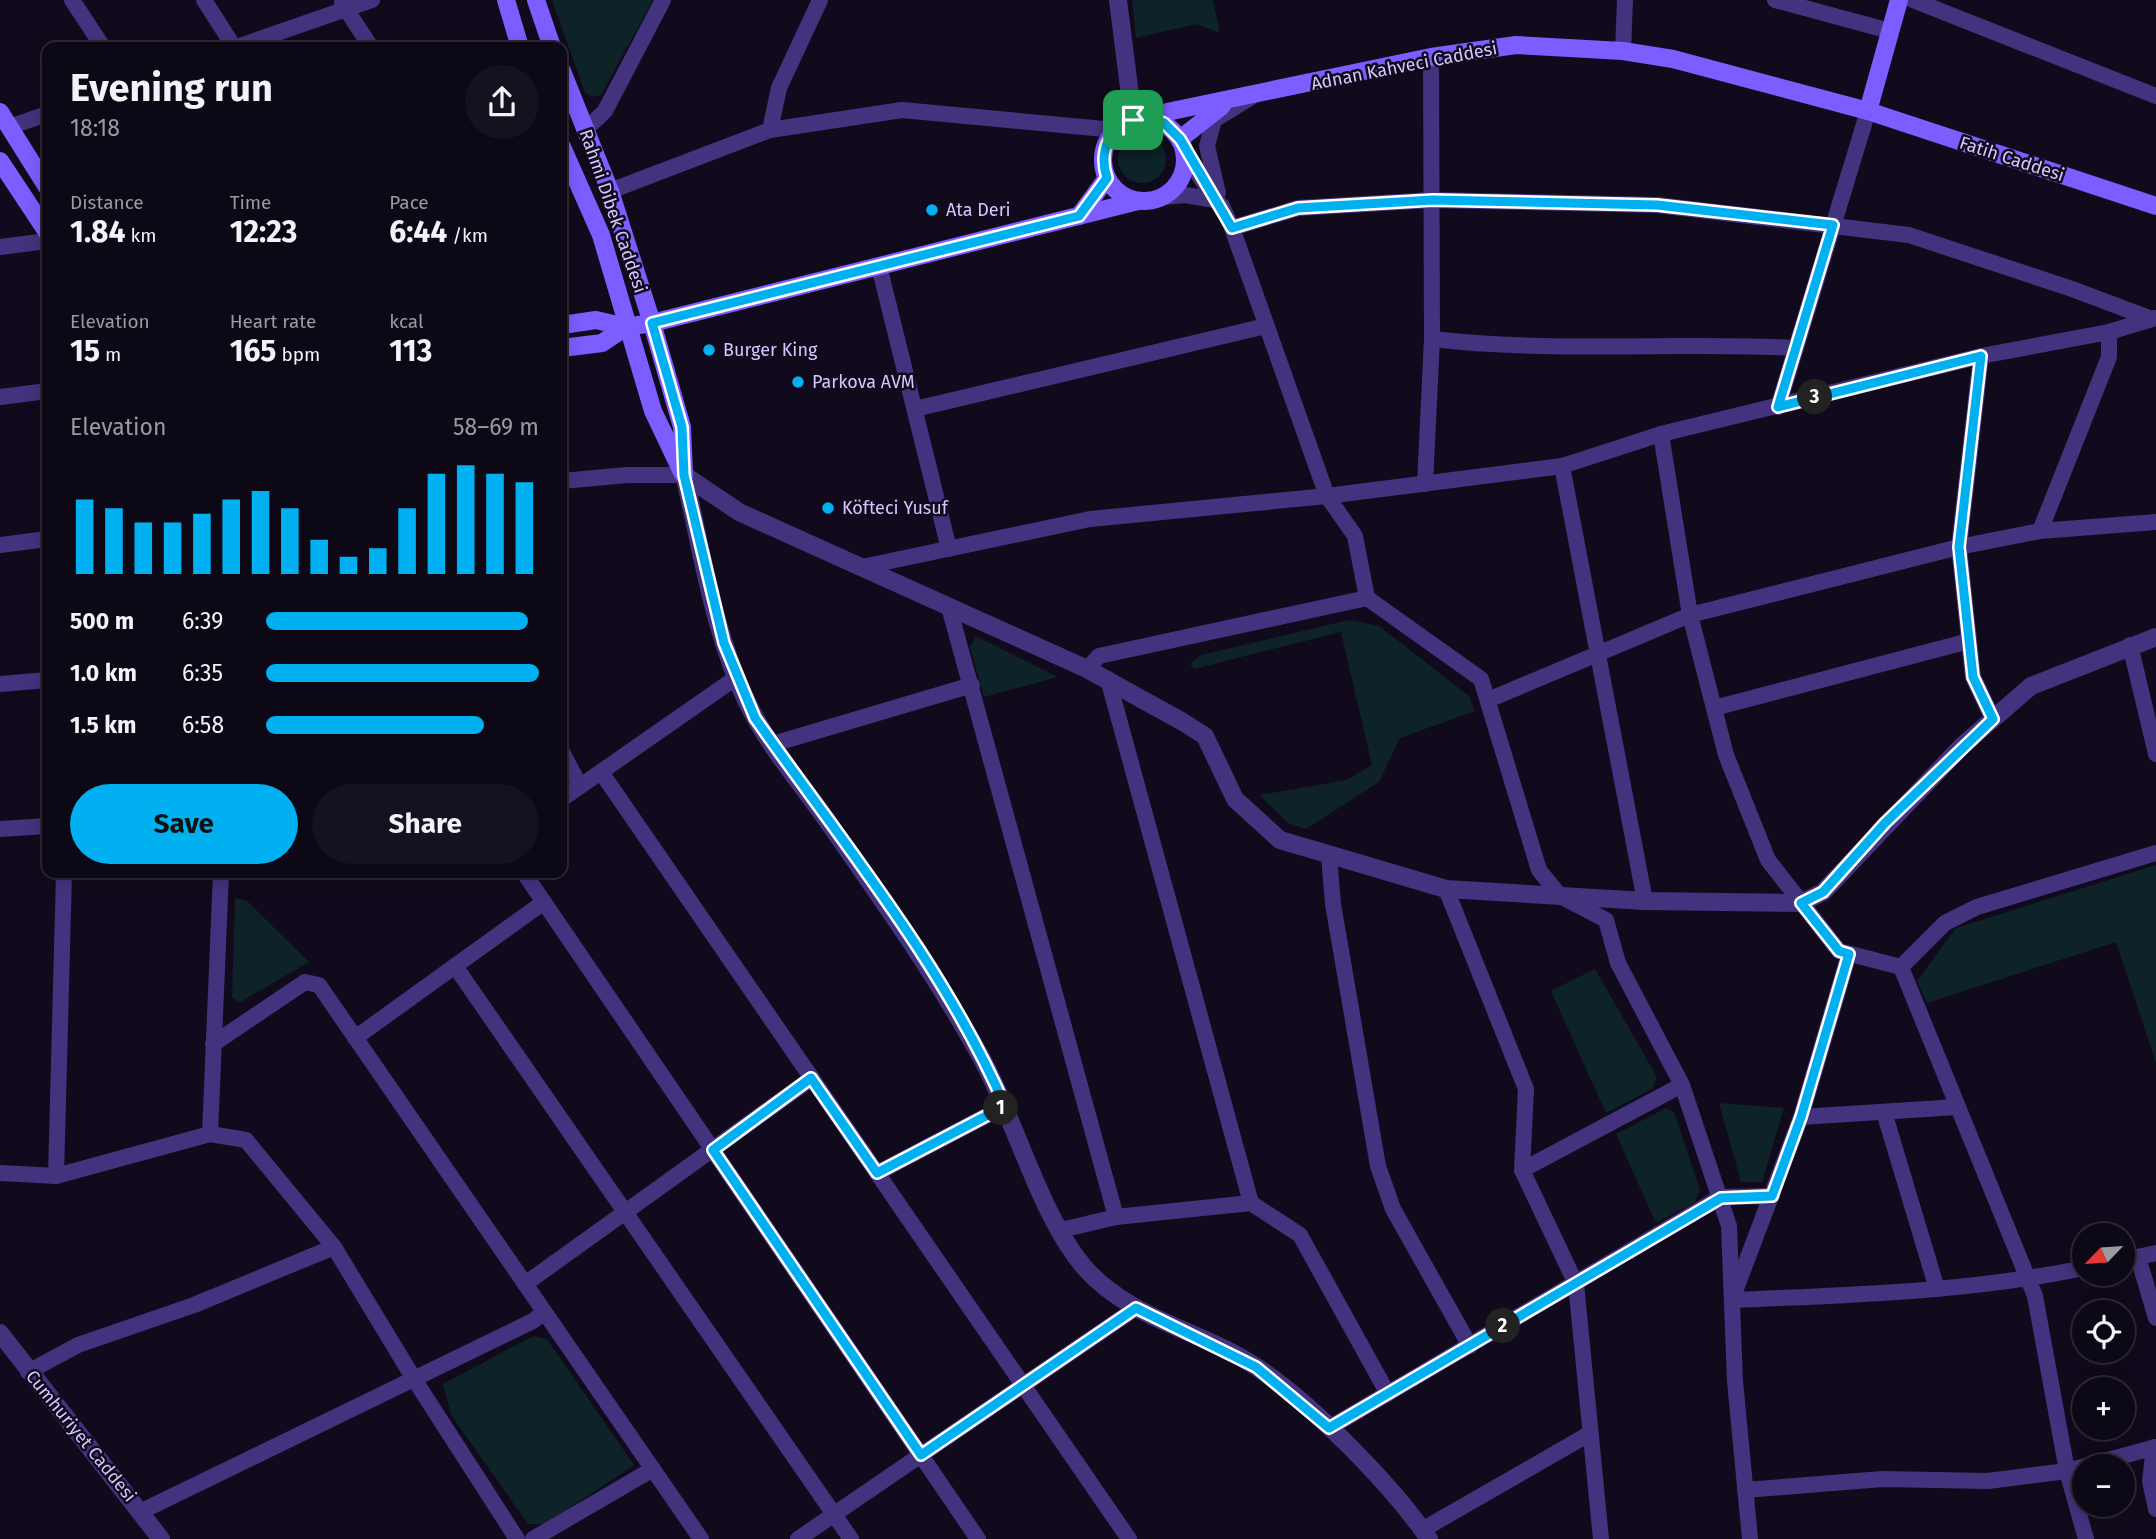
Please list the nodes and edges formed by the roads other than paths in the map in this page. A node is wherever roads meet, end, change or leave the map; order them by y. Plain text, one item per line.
1 (72, 0) edge
2 (204, 0) edge
3 (372, 0) edge
4 (506, 0) edge
5 (536, 0) edge
6 (663, 0) edge
7 (820, 0) edge
8 (1118, 0) edge
9 (1625, 0) edge
10 (1775, 0) edge
11 (1899, 0) edge
12 (1913, 0) edge
13 (343, 5) edge
14 (1890, 31) junction
15 (100, 42) edge
16 (233, 42) edge
17 (249, 42) edge
18 (368, 42) edge
19 (519, 42) edge
20 (550, 42) edge
21 (1623, 51) junction
22 (1431, 57) junction
23 (567, 84) edge
24 (1254, 96) junction
25 (2156, 96) edge
26 (1228, 102) junction
27 (1868, 111) junction
28 (42, 115) edge
29 (1153, 119) junction
30 (5, 120) edge
31 (1133, 120) junction
32 (585, 130) junction
33 (769, 130) junction
34 (1115, 130) junction
35 (1182, 145) junction
36 (567, 157) edge
37 (0, 161) edge
38 (1107, 178) junction
39 (42, 179) edge
40 (610, 191) junction
41 (1163, 197) junction
42 (1433, 200) junction
43 (1138, 201) junction
44 (1218, 203) junction
45 (2156, 206) edge
46 (1079, 216) junction
47 (42, 224) edge
48 (1833, 225) junction
49 (1232, 228) junction
50 (42, 242) edge
51 (0, 247) edge
52 (879, 266) junction
53 (2154, 318) edge
54 (652, 323) junction
55 (567, 324) edge
56 (626, 327) junction
57 (1266, 327) junction
58 (2109, 332) junction
59 (1432, 339) junction
60 (567, 347) edge
61 (1796, 348) junction
62 (1981, 356) junction
63 (42, 392) edge
64 (0, 397) edge
65 (1778, 407) junction
66 (915, 409) junction
67 (1661, 434) junction
68 (1562, 466) junction
69 (684, 475) junction
70 (567, 481) edge
71 (1425, 484) junction
72 (1327, 496) junction
73 (2156, 522) edge
74 (2040, 531) junction
75 (42, 540) edge
76 (0, 545) edge
77 (1959, 547) junction
78 (949, 549) junction
79 (862, 567) junction
80 (1367, 598) junction
81 (950, 607) junction
82 (1690, 615) junction
83 (2156, 637) edge
84 (1969, 640) junction
85 (2130, 645) junction
86 (1598, 654) junction
87 (1087, 669) junction
88 (737, 677) junction
89 (42, 680) edge
90 (1108, 680) junction
91 (0, 684) edge
92 (972, 685) junction
93 (1488, 700) junction
94 (1714, 708) junction
95 (1993, 719) junction
96 (773, 744) junction
97 (2156, 754) edge
98 (567, 761) edge
99 (601, 772) junction
100 (567, 785) edge
101 (580, 786) junction
102 (567, 795) edge
103 (42, 826) edge
104 (0, 829) edge
105 (2156, 853) edge
106 (1329, 855) junction
107 (64, 878) edge
108 (221, 878) edge
109 (527, 878) edge
110 (1446, 889) junction
111 (1560, 896) junction
112 (1645, 901) junction
113 (544, 902) junction
114 (1801, 903) junction
115 (1849, 954) junction
116 (455, 966) junction
117 (1900, 967) junction
118 (355, 1038) junction
119 (214, 1044) junction
120 (811, 1078) junction
121 (1682, 1086) junction
122 (1005, 1106) junction
123 (1956, 1107) junction
124 (1884, 1112) junction
125 (1801, 1117) junction
126 (209, 1134) junction
127 (713, 1150) junction
128 (1522, 1170) junction
129 (0, 1173) edge
130 (877, 1173) junction
131 (56, 1176) junction
132 (1772, 1196) junction
133 (1721, 1198) junction
134 (1251, 1203) junction
135 (626, 1213) junction
136 (1116, 1217) junction
137 (1060, 1230) junction
138 (334, 1247) junction
139 (2156, 1253) edge
140 (2135, 1258) edge
141 (2135, 1270) edge
142 (2072, 1271) edge
143 (2028, 1280) junction
144 (525, 1284) junction
145 (1576, 1284) junction
146 (1937, 1289) junction
147 (1732, 1300) junction
148 (1136, 1308) junction
149 (544, 1312) junction
150 (2156, 1318) edge
151 (0, 1333) edge
152 (1471, 1346) junction
153 (28, 1372) junction
154 (414, 1379) junction
155 (1023, 1385) junction
156 (1388, 1394) junction
157 (1329, 1428) junction
158 (1589, 1434) junction
159 (2155, 1447) edge
160 (921, 1455) junction
161 (653, 1469) junction
162 (2067, 1471) junction
163 (1745, 1490) junction
164 (2156, 1509) edge
165 (142, 1511) junction
166 (834, 1514) junction
167 (1426, 1534) edge
168 (161, 1539) edge
169 (517, 1539) edge
170 (533, 1539) edge
171 (701, 1539) edge
172 (798, 1539) edge
173 (851, 1539) edge
174 (978, 1539) edge
175 (1129, 1539) edge
176 (1601, 1539) edge
177 (1750, 1539) edge
178 (2086, 1539) edge

1 - 15 street
2 - 16 street
3 - 13 street
4 - 19 main road
5 - 20 main road
6 - 32 street
7 - 33 street
8 - 31 street
9 - 21 street
10 - 14 street
11 - 14 main road
12 - 25 street
13 - 17 street
13 - 18 street
14 - 27 main road
21 - 22 main road, Adnan Kahveci Caddesi
21 - 27 main road, Adnan Kahveci Caddesi
22 - 24 main road, Adnan Kahveci Caddesi
22 - 42 street
23 - 32 main road, Rahmi Dibek Caddesi
24 - 26 main road, Adnan Kahveci Caddesi
24 - 44 street
26 - 29 main road, Adnan Kahveci Caddesi
26 - 35 main road, Adnan Kahveci Caddesi
27 - 45 main road, Fatih Caddesi
27 - 48 street
28 - 30 street
29 - 31 main road
29 - 35 main road
30 - 39 main road
31 - 34 main road
32 - 40 main road, Rahmi Dibek Caddesi
33 - 34 street
33 - 40 street
34 - 38 main road
35 - 41 main road
35 - 44 street
36 - 56 main road, Rahmi Dibek Caddesi
37 - 47 main road
38 - 43 main road
38 - 46 main road
40 - 54 main road, Rahmi Dibek Caddesi
41 - 43 main road
41 - 44 street
42 - 48 street
42 - 49 street
42 - 59 street
43 - 46 main road
44 - 49 street
46 - 52 main road
48 - 53 street
48 - 61 street
49 - 57 street
50 - 51 street
52 - 54 main road
52 - 66 street
53 - 58 street
54 - 56 main road
54 - 69 main road, Rahmi Dibek Caddesi
55 - 56 main road
56 - 60 main road
56 - 69 main road, Rahmi Dibek Caddesi
57 - 66 street
57 - 72 street
58 - 62 street
58 - 74 street
59 - 61 street
59 - 71 street
61 - 65 street
62 - 65 street
62 - 77 street
63 - 64 street
65 - 67 street
66 - 78 street
67 - 68 street
67 - 82 street
68 - 71 street
68 - 86 street
69 - 70 street
69 - 79 street
69 - 88 street, Rahmi Dibek Caddesi
71 - 72 street
72 - 78 street
72 - 80 street
73 - 74 street
74 - 77 street
75 - 76 street
77 - 82 street
77 - 84 street
78 - 79 street
79 - 81 street
80 - 87 street
80 - 93 street
81 - 87 street
81 - 92 street
82 - 86 street
82 - 94 street
83 - 85 street
84 - 94 street
84 - 95 street
85 - 95 street
85 - 97 street
86 - 93 street
86 - 112 street
87 - 90 street
88 - 96 street, Rahmi Dibek Caddesi
88 - 99 street
89 - 91 street
90 - 106 street
90 - 134 street
92 - 96 street
92 - 136 street
93 - 111 street
94 - 114 street
95 - 114 street
96 - 122 street, Rahmi Dibek Caddesi
98 - 101 street
99 - 101 street
99 - 120 street
100 - 101 street
101 - 102 street
103 - 104 street
105 - 117 street
106 - 110 street
106 - 152 street
107 - 131 street
108 - 119 street
109 - 113 street
110 - 111 street
110 - 128 street
111 - 112 street
111 - 121 street
112 - 114 street
113 - 116 street
113 - 127 street
114 - 115 street
115 - 117 street
115 - 125 street
116 - 118 street
116 - 135 street
117 - 123 street
118 - 119 street
118 - 144 street
119 - 126 street
120 - 127 street
120 - 130 street
121 - 128 street
121 - 133 street
122 - 130 street
122 - 137 street, Rahmi Dibek Caddesi
123 - 124 street
123 - 143 street
124 - 125 street
124 - 146 street
125 - 132 street
126 - 131 street
126 - 138 street
127 - 135 street
127 - 160 street
128 - 145 street
129 - 131 street
130 - 155 street
132 - 133 street
132 - 147 street
133 - 145 street
133 - 147 street
134 - 136 street
134 - 156 street
135 - 144 street
135 - 166 street
136 - 137 street
137 - 148 street, Rahmi Dibek Caddesi
138 - 153 street
138 - 154 street
139 - 140 street
141 - 150 street
142 - 143 street
143 - 146 street
143 - 162 street
144 - 149 street
145 - 152 street
145 - 158 street
146 - 147 street
147 - 163 street
148 - 155 street
148 - 157 street, Rahmi Dibek Caddesi
149 - 154 street
149 - 161 street
151 - 153 street, Cumhuriyet Caddesi
152 - 156 street
153 - 165 street, Cumhuriyet Caddesi
154 - 165 street
154 - 169 street
155 - 160 street
155 - 175 street
156 - 157 street
157 - 167 street, Rahmi Dibek Caddesi
158 - 167 street
158 - 176 street
159 - 162 street
159 - 164 street
160 - 166 street
160 - 174 street
161 - 170 street
161 - 171 street
162 - 163 street
162 - 178 street
163 - 177 street
165 - 168 street, Cumhuriyet Caddesi
166 - 172 street
166 - 173 street

